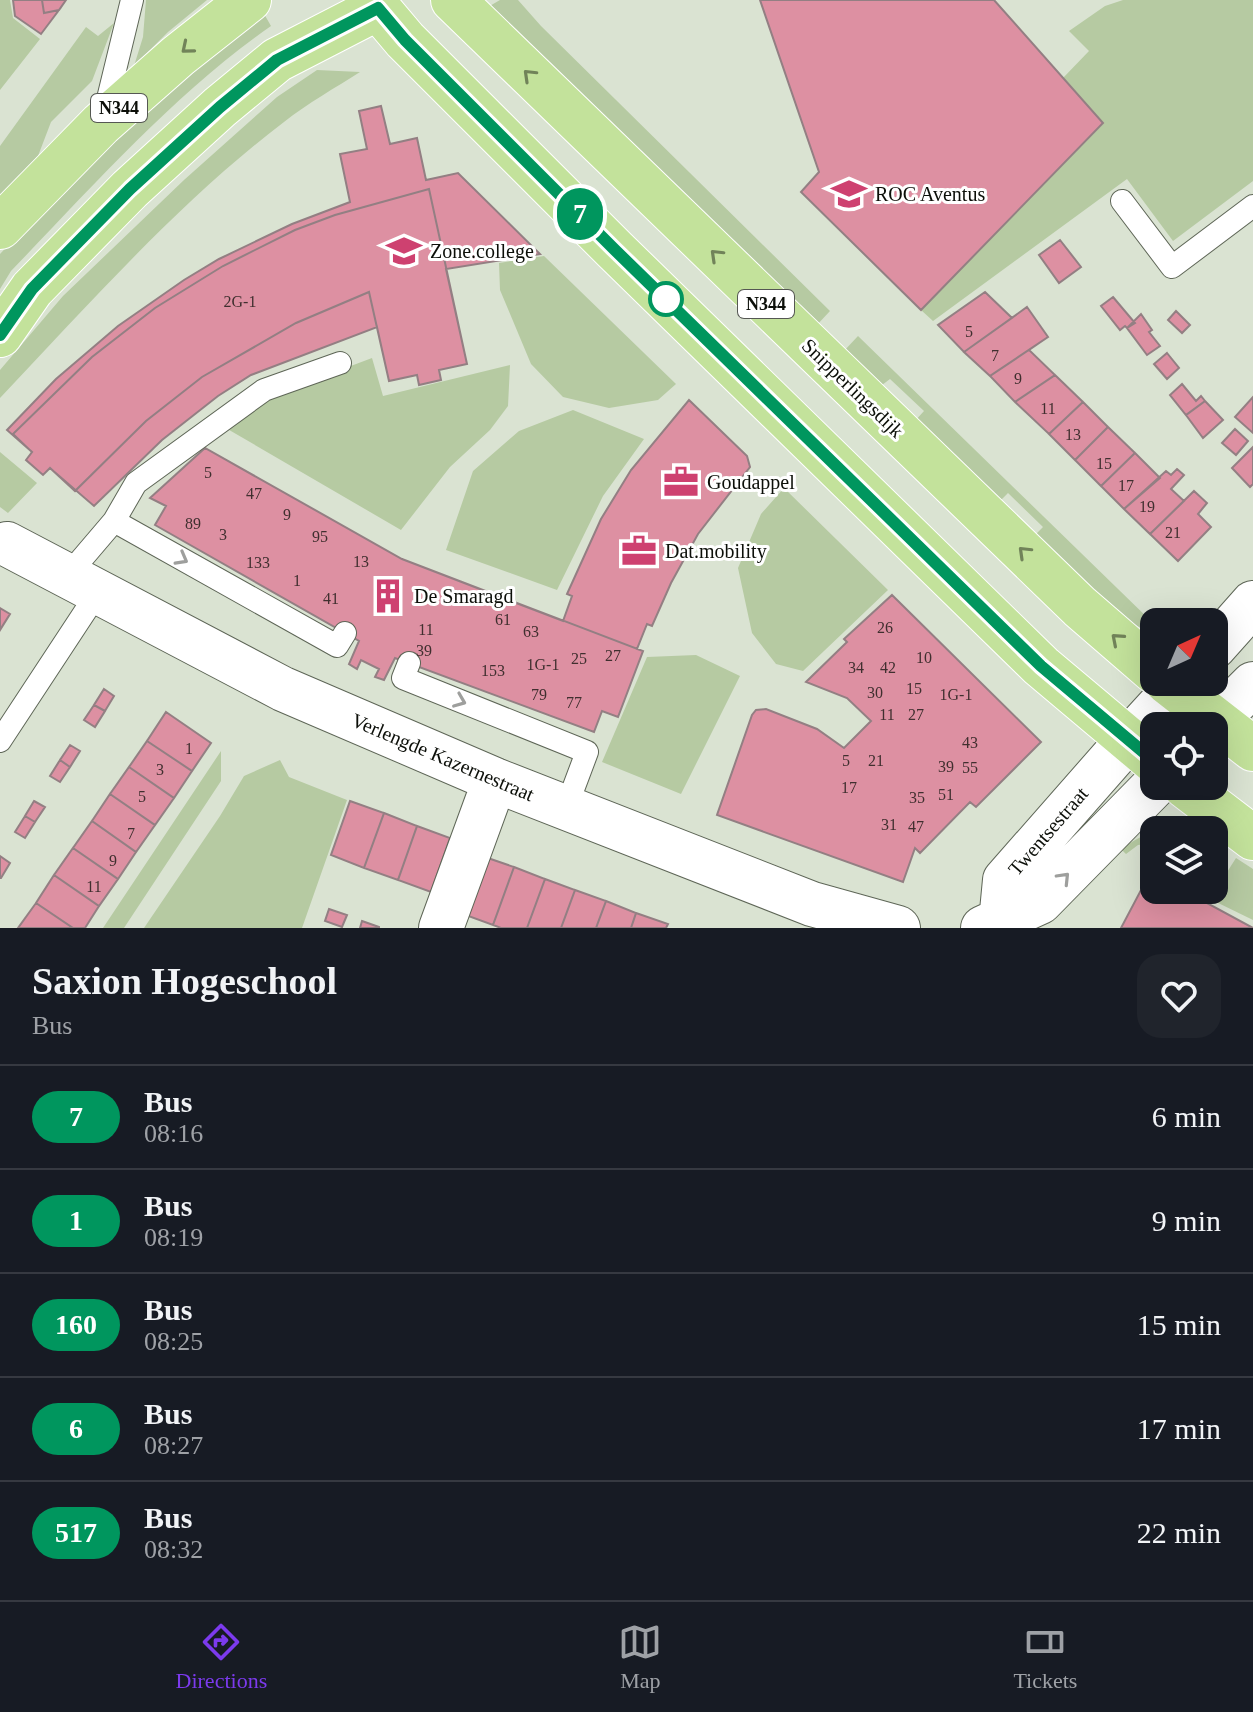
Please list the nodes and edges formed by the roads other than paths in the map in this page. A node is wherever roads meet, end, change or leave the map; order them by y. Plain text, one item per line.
1 (132, 0) edge
2 (249, 0) edge
3 (453, 0) edge
4 (379, 3) edge
5 (101, 124) junction
6 (1122, 201) dead end
7 (1253, 206) edge
8 (0, 227) edge
9 (0, 335) edge
10 (340, 363) dead end
11 (114, 521) junction
12 (7, 544) dead end
13 (83, 584) junction
14 (1253, 603) edge
15 (1228, 631) edge
16 (345, 633) dead end
17 (1140, 657) edge
18 (409, 663) dead end
19 (1253, 684) edge
20 (1185, 696) edge
21 (1202, 712) edge
22 (1225, 712) edge
23 (1228, 732) edge
24 (0, 741) edge
25 (1140, 749) edge
26 (1253, 749) edge
27 (1140, 751) edge
28 (495, 780) junction
29 (1140, 800) edge
30 (1203, 800) edge
31 (566, 808) junction
32 (1253, 838) edge
33 (794, 913) edge
34 (998, 926) edge
35 (441, 928) edge
36 (898, 928) edge

1 - 5 lane
2 -> 5 main road, N344
17 -> 3 main road, Snipperlingsdijk / N344
4 - 9 main road
4 - 25 main road
5 - 8 main road, N344
6 - 7 lane
10 - 11 lane
11 - 13 lane
11 -> 16 lane
12 - 13 street, Verlengde Kazernestraat
13 - 24 lane
13 - 28 street, Verlengde Kazernestraat
14 - 15 street
18 -> 31 lane
19 - 22 street
20 - 21 main road, Snipperlingsdijk / N344
23 - 26 main road, Snipperlingsdijk / N344
27 - 34 street, Twentsestraat
28 - 31 street, Verlengde Kazernestraat
28 - 35 street
34 -> 29 street, Twentsestraat
30 - 32 main road
31 - 33 street, Verlengde Kazernestraat
33 - 36 street, Verlengde Kazernestraat

